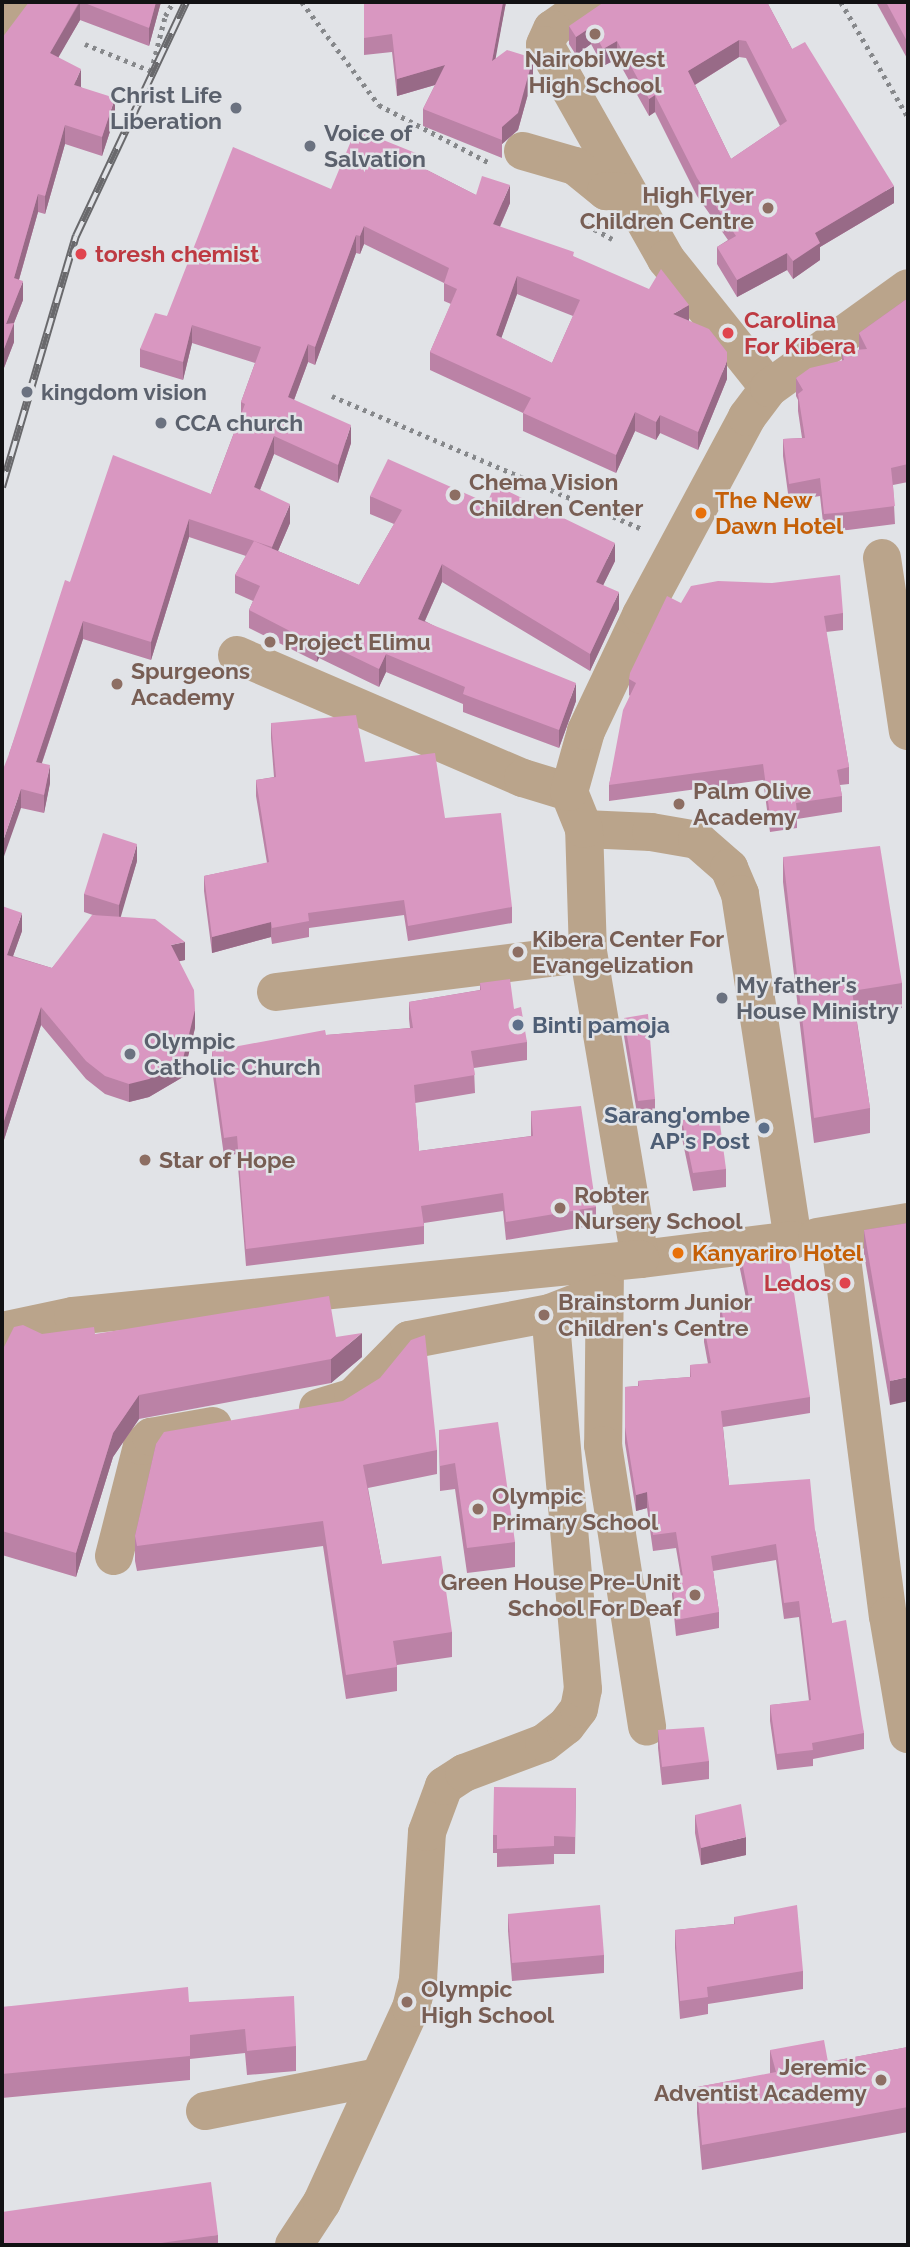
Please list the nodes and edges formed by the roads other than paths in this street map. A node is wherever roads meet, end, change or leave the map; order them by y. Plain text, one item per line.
1 (16, 2) edge
2 (591, 2) edge
3 (2, 26) edge
4 (509, 159) road end
5 (627, 192) junction
6 (908, 288) edge
7 (769, 388) junction
8 (880, 557) edge
9 (237, 655) dead end
10 (908, 731) edge
11 (569, 792) junction
12 (584, 829) junction
13 (588, 953) junction
14 (276, 992) dead end
15 (908, 1222) edge
16 (839, 1235) junction
17 (793, 1240) junction
18 (616, 1271) junction
19 (550, 1314) junction
20 (2, 1331) edge
21 (285, 1413) edge
22 (245, 1420) edge
23 (114, 1556) dead end
24 (647, 1727) dead end
25 (908, 1734) edge
26 (379, 2077) junction
27 (205, 2111) dead end
28 (294, 2245) edge

1 - 3 street
2 - 5 street
4 - 5 street
5 - 7 street
6 - 7 street
7 - 11 street
8 - 10 street
9 - 11 street
11 - 12 street
12 - 13 street
12 - 17 street
13 - 14 street
13 - 18 street
15 - 16 street
16 - 17 street
16 - 25 street
17 - 18 street
18 - 19 street
18 - 20 street
18 - 24 street
19 - 21 street
19 - 26 street
22 - 23 street
26 - 27 street
26 - 28 street

